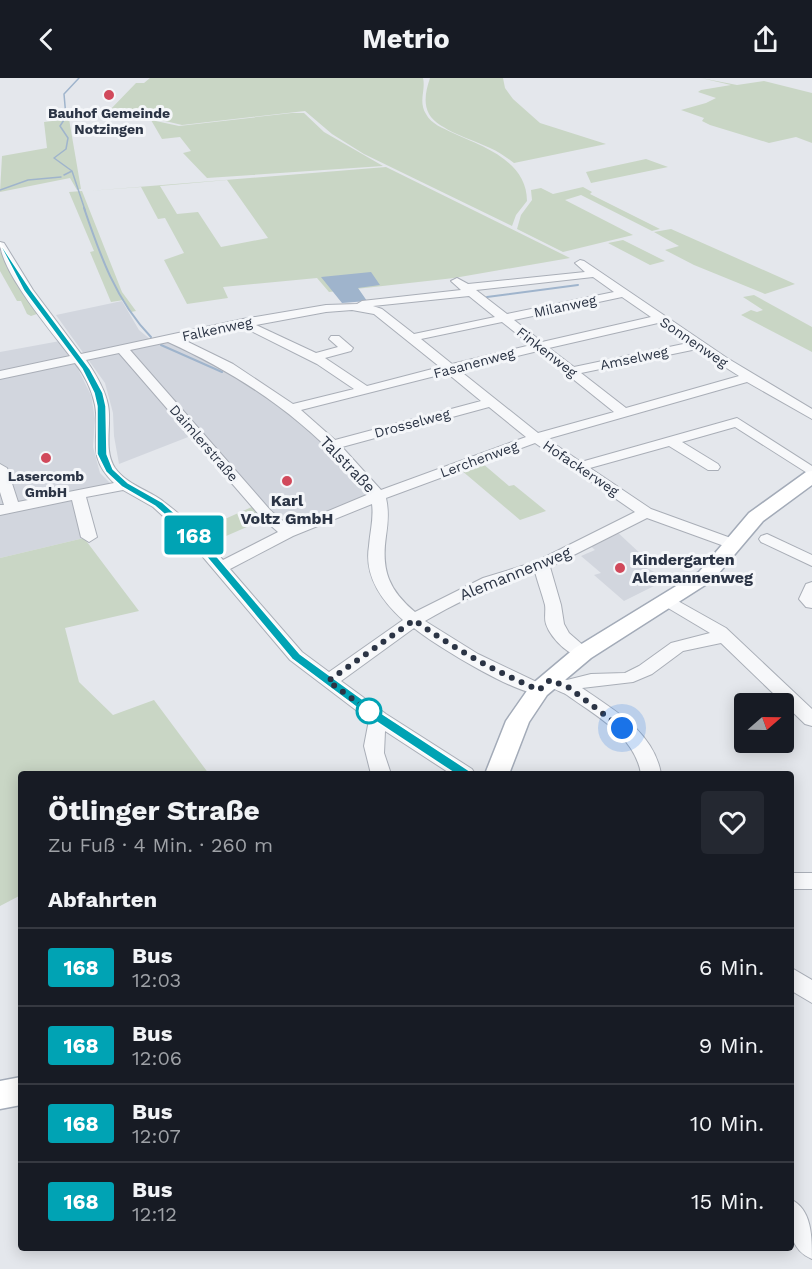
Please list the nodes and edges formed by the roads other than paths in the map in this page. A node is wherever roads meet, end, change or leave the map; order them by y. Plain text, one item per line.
1 (0, 245) edge
2 (580, 262) dead end
3 (596, 274) junction
4 (464, 287) junction
5 (622, 294) junction
6 (356, 306) joint
7 (340, 307) junction
8 (505, 319) junction
9 (659, 319) junction
10 (243, 323) junction
11 (410, 338) junction
12 (171, 339) junction
13 (335, 339) dead end
14 (541, 345) junction
15 (697, 345) junction
16 (123, 350) junction
17 (315, 357) junction
18 (79, 359) junction
19 (452, 370) junction
20 (572, 371) junction
21 (0, 375) edge
22 (747, 378) junction
23 (364, 390) junction
24 (491, 402) junction
25 (290, 409) junction
26 (623, 412) junction
27 (812, 415) edge
28 (536, 438) junction
29 (670, 440) junction
30 (333, 445) junction
31 (578, 467) junction
32 (713, 467) dead end
33 (0, 468) edge
34 (812, 474) edge
35 (125, 485) junction
36 (78, 496) junction
37 (378, 496) junction
38 (6, 508) edge
39 (646, 512) junction
40 (288, 533) junction
41 (89, 537) dead end
42 (767, 539) dead end
43 (733, 543) junction
44 (812, 561) edge
45 (541, 565) junction
46 (221, 567) junction
47 (812, 587) edge
48 (669, 601) junction
49 (812, 603) edge
50 (414, 620) junction
51 (726, 637) junction
52 (583, 653) junction
53 (328, 681) junction
54 (552, 686) junction
55 (379, 718) junction
56 (812, 720) edge
57 (380, 771) edge
58 (460, 771) edge
59 (498, 771) edge
60 (651, 771) edge
61 (794, 881) edge
62 (812, 881) edge
63 (794, 980) edge
64 (812, 993) edge
65 (0, 1085) edge
66 (18, 1089) edge
67 (18, 1091) edge
68 (0, 1095) edge
69 (794, 1218) edge
70 (812, 1245) edge

1 - 18 street
2 - 3 street, Sonnenweg
3 - 4 street
3 - 5 street, Sonnenweg
4 - 7 street
4 - 8 street, Finkenweg
5 - 8 street, Milanweg
5 - 9 street, Sonnenweg
6 - 7 street, Falkenweg
6 - 11 street, Hofackerweg
7 - 10 street, Falkenweg
8 - 11 street, Milanweg
8 - 14 street, Finkenweg
9 - 14 street, Fasanenweg
9 - 15 street, Sonnenweg
10 - 12 street, Falkenweg
10 - 17 street
11 - 19 street, Hofackerweg
12 - 16 street, Falkenweg
12 - 25 street, Talstraße
13 - 17 street
14 - 19 street, Fasanenweg
14 - 20 street, Finkenweg
15 - 20 street, Amselweg
15 - 22 street, Sonnenweg
16 - 18 street, Falkenweg
16 - 40 street, Daimlerstraße
17 - 23 street
18 - 21 street, Falkenweg
18 - 35 street
19 - 23 street, Fasanenweg
19 - 24 street, Hofackerweg
20 - 26 street, Finkenweg
22 - 26 street, Lerchenweg
22 - 27 street, Sonnenweg
23 - 25 street, Fasanenweg
24 - 28 street, Hofackerweg
24 - 30 street, Drosselweg
25 - 30 street, Talstraße
26 - 28 street, Lerchenweg
28 - 31 street, Hofackerweg
28 - 37 street, Lerchenweg
29 - 31 street
29 - 32 street
29 - 34 street
30 - 37 street, Talstraße
31 - 39 street, Hofackerweg
33 - 38 street
34 - 43 main road
35 - 36 street
35 - 46 street
36 - 38 street
36 - 41 street
37 - 40 street, Lerchenweg
37 - 50 street, Talstraße
39 - 43 street, Hofackerweg
39 - 45 street, Alemannenweg
40 - 46 street, Lerchenweg
42 - 44 street
43 - 48 main road
45 - 50 street, Alemannenweg
45 - 52 street
46 - 53 street
47 - 49 street
48 - 51 street
48 - 52 main road
50 - 53 street, Alemannenweg
50 - 54 street, Talstraße
51 - 54 street
51 - 56 street
52 - 54 main road
53 - 55 street
54 - 59 main road
54 - 60 street, Talstraße
55 - 57 street
55 - 58 street
61 - 62 street
63 - 64 street
65 - 66 street
67 - 68 main road
69 - 70 street

